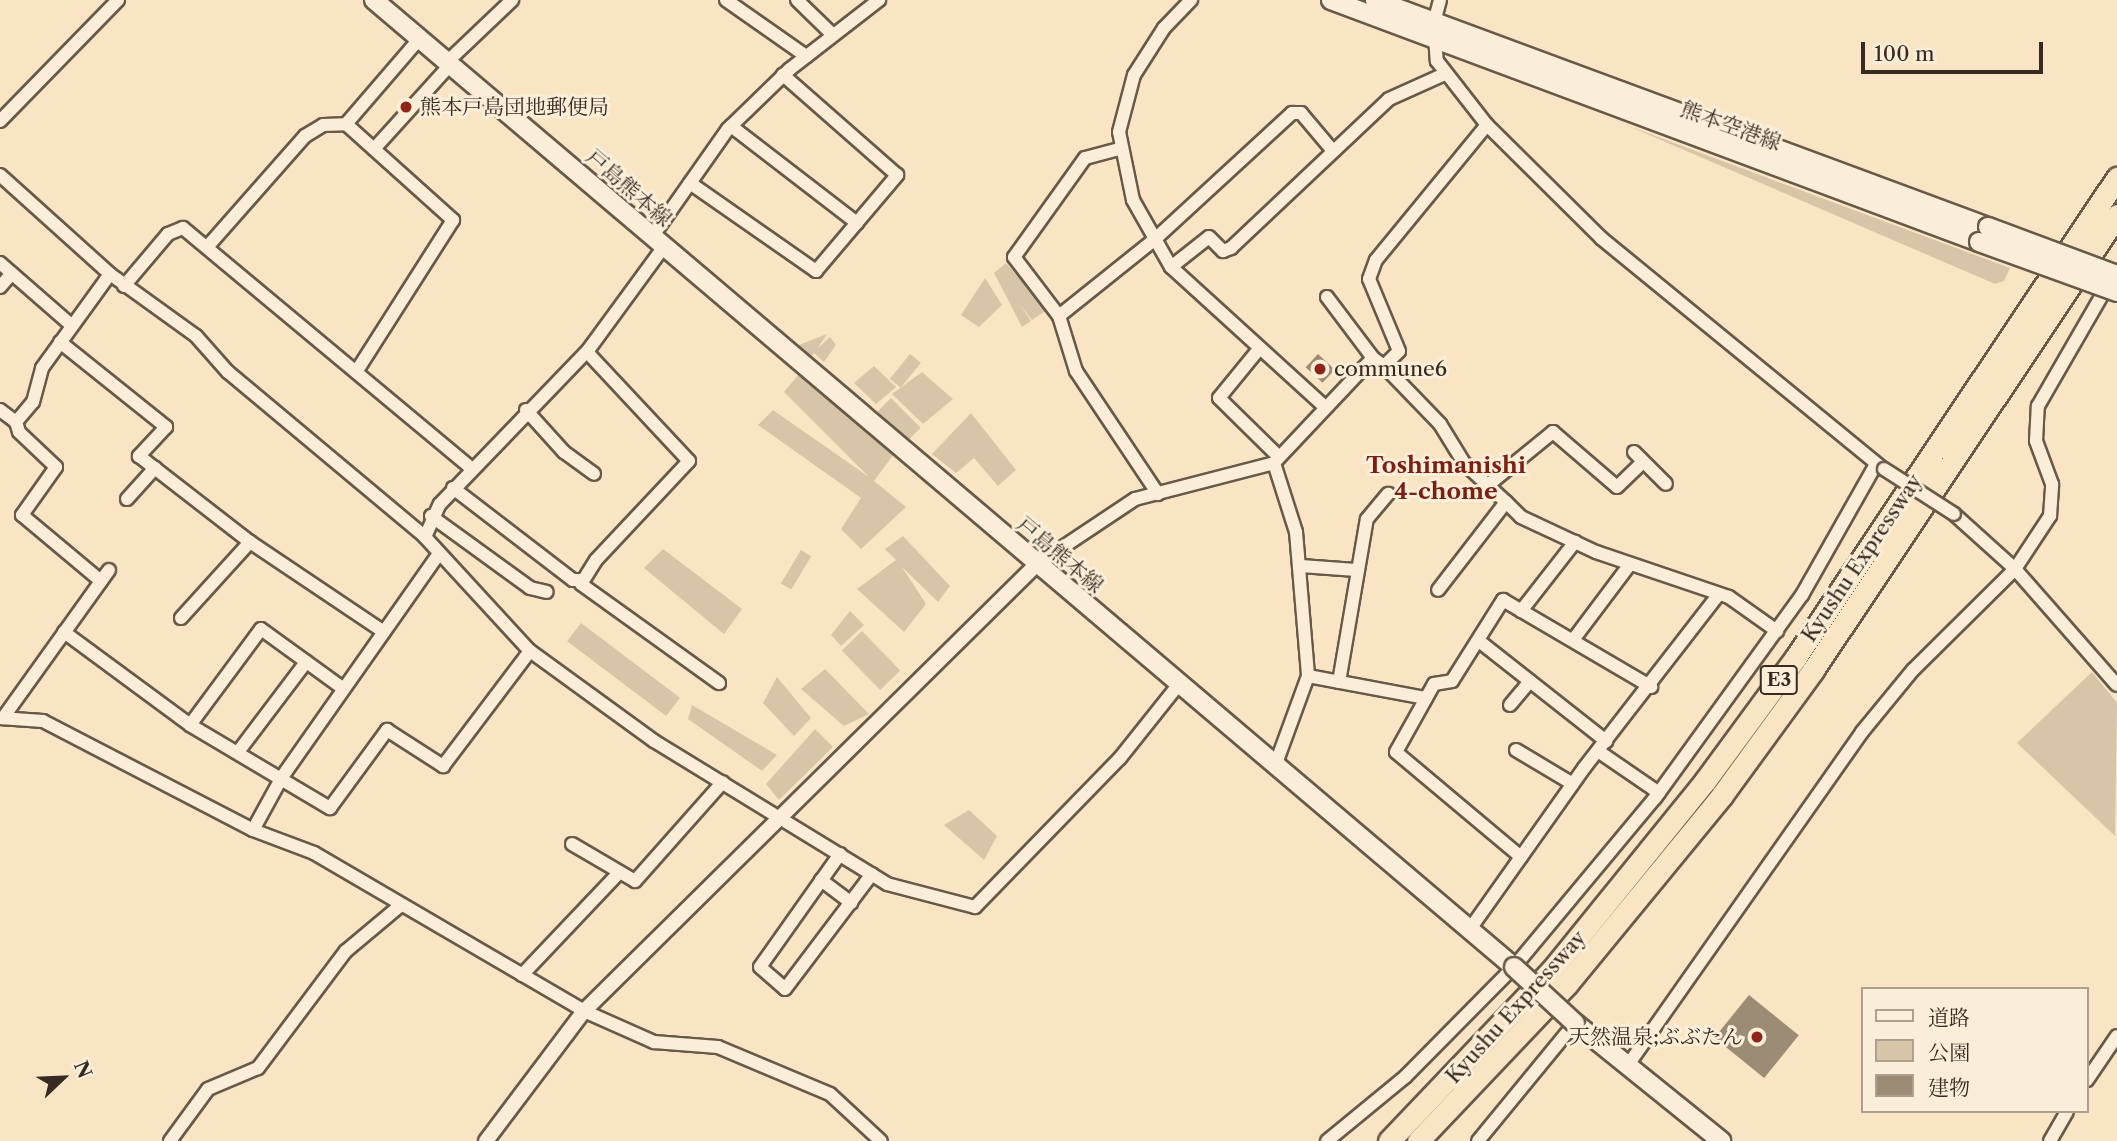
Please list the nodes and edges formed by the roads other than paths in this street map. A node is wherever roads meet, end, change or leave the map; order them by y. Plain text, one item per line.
1 (118, 0) edge
2 (374, 0) edge
3 (512, 0) edge
4 (726, 0) edge
5 (797, 0) edge
6 (878, 0) edge
7 (1191, 0) edge
8 (1331, 0) edge
9 (1375, 0) edge
10 (1440, 0) edge
11 (1434, 30) junction
12 (833, 35) junction
13 (419, 39) junction
14 (806, 57) junction
15 (449, 64) junction
16 (1445, 74) junction
17 (783, 75) junction
18 (0, 121) edge
19 (346, 124) junction
20 (1487, 125) junction
21 (731, 126) junction
22 (374, 149) junction
23 (1119, 149) junction
24 (1333, 151) junction
25 (0, 175) edge
26 (2117, 178) edge
27 (690, 183) junction
28 (2117, 215) edge
29 (856, 223) junction
30 (1984, 235) junction
31 (1154, 240) junction
32 (658, 243) junction
33 (208, 246) junction
34 (0, 263) edge
35 (1171, 267) junction
36 (12, 273) junction
37 (2117, 273) edge
38 (110, 274) junction
39 (124, 286) junction
40 (0, 287) edge
41 (2117, 292) edge
42 (1326, 297) dead end
43 (1059, 316) junction
44 (71, 325) junction
45 (60, 342) junction
46 (1259, 349) junction
47 (586, 352) junction
48 (1378, 362) junction
49 (356, 372) junction
50 (1325, 407) junction
51 (0, 410) edge
52 (526, 410) junction
53 (16, 422) junction
54 (1634, 452) dead end
55 (1276, 460) junction
56 (1642, 463) junction
57 (1880, 466) junction
58 (155, 468) junction
59 (471, 468) junction
60 (594, 474) dead end
61 (1666, 484) dead end
62 (1488, 485) junction
63 (453, 488) junction
64 (1158, 494) junction
65 (1388, 494) dead end
66 (127, 499) dead end
67 (1506, 502) junction
68 (431, 516) junction
69 (425, 537) junction
70 (250, 542) junction
71 (1575, 542) junction
72 (438, 555) junction
73 (1036, 565) junction
74 (1630, 565) junction
75 (1300, 566) junction
76 (2015, 569) junction
77 (109, 570) dead end
78 (1357, 570) junction
79 (582, 580) junction
80 (101, 581) junction
81 (1438, 590) dead end
82 (547, 592) dead end
83 (1719, 594) junction
84 (1521, 611) junction
85 (181, 618) dead end
86 (1777, 631) junction
87 (64, 632) junction
88 (384, 632) junction
89 (1573, 640) junction
90 (1479, 641) junction
91 (530, 651) junction
92 (306, 662) junction
93 (1308, 676) junction
94 (1530, 681) junction
95 (1339, 682) junction
96 (719, 683) dead end
97 (1179, 684) junction
98 (2117, 685) edge
99 (1651, 687) junction
100 (344, 690) junction
101 (1426, 698) junction
102 (1510, 705) dead end
103 (1, 718) edge
104 (190, 725) junction
105 (1602, 746) junction
106 (1516, 750) dead end
107 (238, 752) junction
108 (1275, 766) junction
109 (282, 778) junction
110 (723, 782) junction
111 (1573, 784) junction
112 (1659, 793) junction
113 (781, 816) junction
114 (253, 830) junction
115 (572, 844) dead end
116 (840, 854) junction
117 (1521, 857) junction
118 (618, 874) junction
119 (873, 874) junction
120 (821, 880) junction
121 (851, 903) junction
122 (401, 905) junction
123 (1470, 929) junction
124 (1514, 967) junction
125 (522, 975) junction
126 (584, 1011) junction
127 (1575, 1023) junction
128 (2117, 1036) edge
129 (1628, 1065) junction
130 (2089, 1077) edge
131 (2066, 1113) edge
132 (170, 1141) edge
133 (486, 1141) edge
134 (881, 1141) edge
135 (1327, 1141) edge
136 (1389, 1141) edge
137 (1418, 1141) edge
138 (1478, 1141) edge
139 (1721, 1141) edge
140 (2050, 1141) edge

1 - 18 street
2 - 13 main road, 戸島熊本線
3 - 15 street
4 - 14 street
5 - 12 street
6 - 12 street
7 - 23 street
8 - 11 main road, 熊本空港線
9 - 11 main road, 熊本空港線
10 - 11 street
11 - 16 street
11 - 30 main road, 熊本空港線
12 - 14 street
13 - 15 main road, 戸島熊本線
13 - 19 street
14 - 17 street
15 - 22 street
15 - 32 main road, 戸島熊本線
16 - 20 street
16 - 24 street
17 - 21 street
17 - 29 street
19 - 22 street
19 - 33 street
20 - 48 street
20 - 57 street
21 - 27 street
21 - 29 street
22 - 49 street
23 - 31 street
23 - 43 street
24 - 31 street
24 - 35 street
25 - 38 street
26 - 136 highway, Kyushu Expressway / E3
27 - 29 street
27 - 32 street
28 - 137 highway, Kyushu Expressway / E3
30 - 37 main road, 熊本空港線, bridge
30 - 41 main road, 熊本空港線, bridge
31 - 35 street
31 - 43 street
32 - 47 street
32 - 73 main road, 戸島熊本線
33 - 39 street
33 - 49 street
34 - 36 street
35 - 46 street
36 - 40 street
36 - 44 street
37 - 76 street
38 - 39 street
38 - 44 street
39 - 69 street
42 - 48 street
43 - 64 street
44 - 45 street
45 - 53 street
45 - 58 street
46 - 50 street
46 - 55 street
47 - 52 street
47 - 79 street
48 - 50 street
48 - 62 street
49 - 59 street
50 - 55 street
51 - 53 street
52 - 59 street
52 - 60 street
53 - 80 street
54 - 56 street
55 - 64 street
55 - 75 street
56 - 61 street
56 - 62 street
57 - 76 street, bridge
57 - 86 street
58 - 66 street
58 - 70 street
59 - 63 street
62 - 67 street
63 - 68 street
63 - 79 street
64 - 73 street
65 - 78 street
67 - 71 street
67 - 81 street
68 - 69 street
68 - 82 street
69 - 72 street
70 - 85 street
70 - 88 street
71 - 74 street
71 - 84 street
72 - 88 street
72 - 91 street
73 - 97 main road, 戸島熊本線
73 - 113 street
74 - 83 street
74 - 89 street
75 - 78 street
75 - 93 street
76 - 98 street
76 - 129 street
77 - 80 street
78 - 95 street
79 - 96 street
80 - 87 street
83 - 86 street
83 - 99 street
84 - 89 street
84 - 90 street
86 - 112 street
87 - 103 street
87 - 104 street
88 - 100 street
89 - 99 street
90 - 94 street
90 - 101 street
91 - 109 street
91 - 110 street
92 - 100 street
92 - 104 street
92 - 107 street
93 - 95 street
93 - 108 street
94 - 102 street
94 - 105 street
95 - 101 street
97 - 108 main road, 戸島熊本線
97 - 119 street
99 - 105 street
100 - 109 street
101 - 117 street
103 - 114 street
104 - 107 street
105 - 111 street
105 - 112 street
106 - 111 street
107 - 109 street
108 - 123 main road, 戸島熊本線
109 - 114 street
110 - 113 street
110 - 118 street
111 - 117 street
112 - 124 street
113 - 116 street
113 - 126 street
114 - 122 street
115 - 118 street
116 - 119 street
116 - 120 street
117 - 123 street
118 - 125 street
119 - 121 street
120 - 121 street
120 - 121 street
122 - 125 street
122 - 132 street
123 - 124 main road, 戸島熊本線
124 - 127 main road, 戸島熊本線, bridge
124 - 135 street
125 - 126 street
126 - 133 street
126 - 134 street
127 - 129 main road, 戸島熊本線
127 - 138 street
128 - 130 street
129 - 139 main road, 戸島熊本線
131 - 140 street

